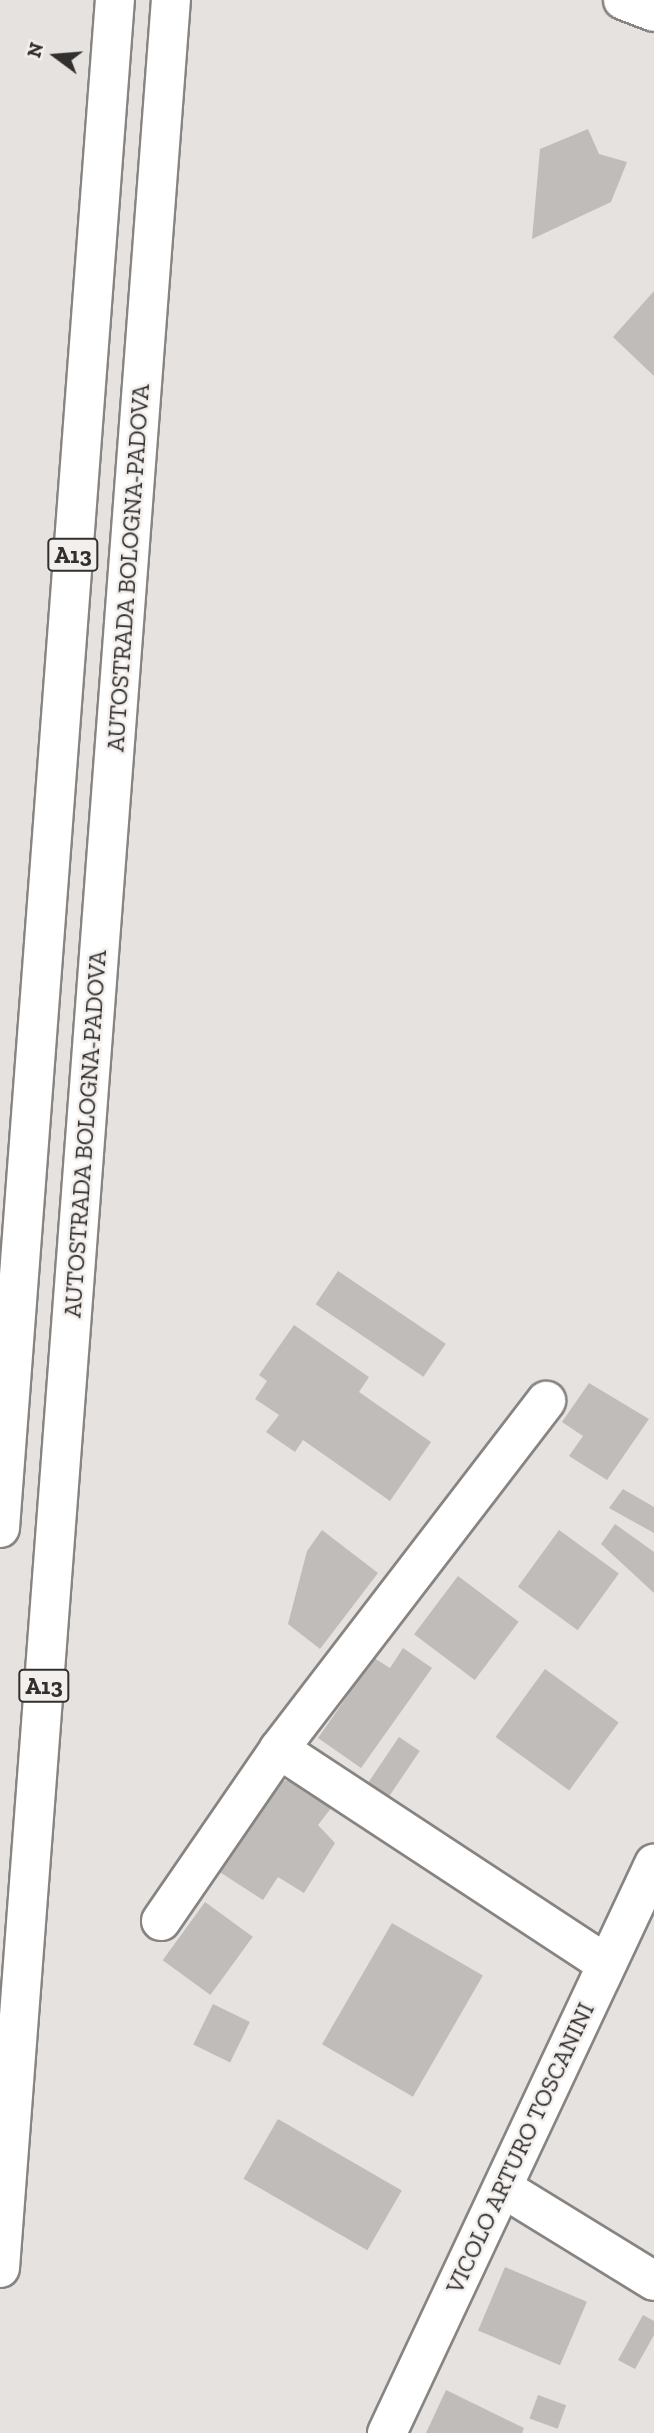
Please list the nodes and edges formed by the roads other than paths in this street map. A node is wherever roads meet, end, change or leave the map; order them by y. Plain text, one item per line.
1 (114, 0) edge
2 (171, 0) edge
3 (623, 0) edge
4 (654, 12) edge
5 (547, 1401) dead end
6 (0, 1528) edge
7 (279, 1749) junction
8 (654, 1864) edge
9 (161, 1921) dead end
10 (605, 1963) junction
11 (503, 2188) junction
12 (0, 2268) edge
13 (654, 2281) edge
14 (387, 2433) edge

1 - 6 main road, A13
2 - 12 main road, AUTOSTRADA BOLOGNA-PADOVA / A13
3 - 4 main road
5 - 7 main road
7 - 9 main road
7 - 10 main road
8 - 10 main road, VICOLO ARTURO TOSCANINI
10 - 11 main road, VICOLO ARTURO TOSCANINI
11 - 13 main road
11 - 14 main road, VICOLO ARTURO TOSCANINI

